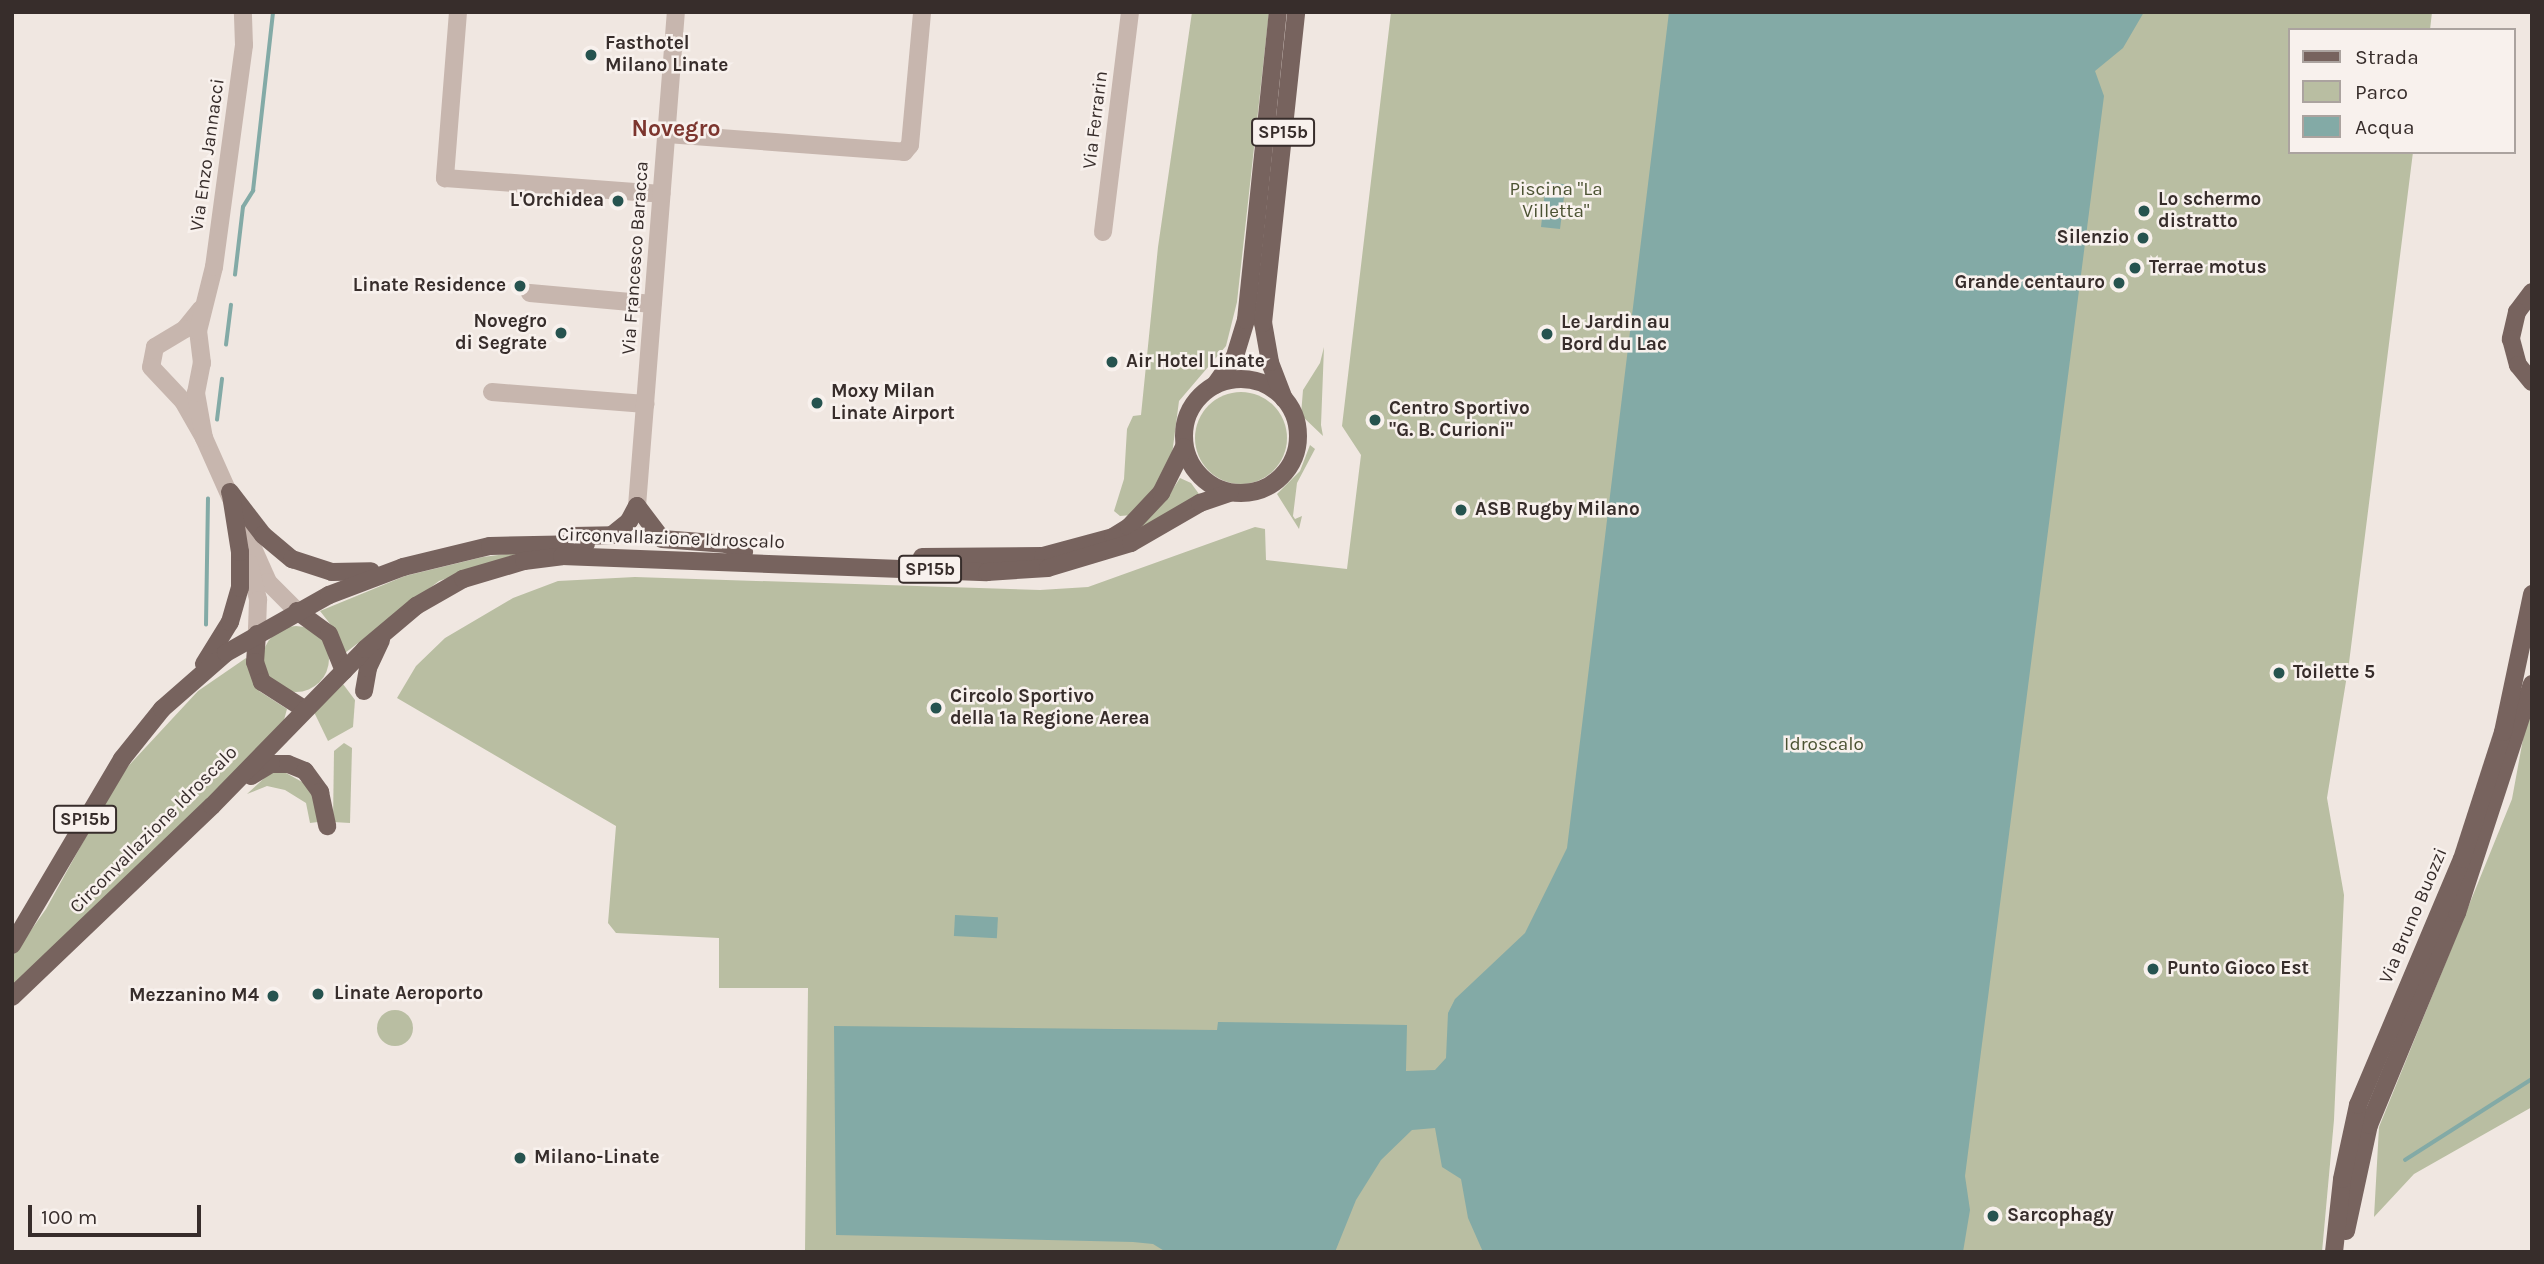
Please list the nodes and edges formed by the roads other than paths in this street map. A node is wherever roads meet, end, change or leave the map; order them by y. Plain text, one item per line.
1 (243, 12) edge
2 (458, 12) edge
3 (676, 12) edge
4 (922, 12) edge
5 (1130, 12) edge
6 (1278, 12) edge
7 (1296, 12) edge
8 (667, 134) junction
9 (662, 194) junction
10 (1103, 232) dead end
11 (2532, 292) edge
12 (530, 293) dead end
13 (205, 303) junction
14 (653, 304) junction
15 (173, 336) junction
16 (198, 347) junction
17 (197, 377) junction
18 (2532, 382) edge
19 (1215, 385) junction
20 (169, 386) junction
21 (492, 393) dead end
22 (1284, 400) junction
23 (646, 404) junction
24 (204, 438) junction
25 (1184, 447) junction
26 (230, 492) junction
27 (1229, 492) junction
28 (637, 506) junction
29 (516, 543) junction
30 (744, 552) junction
31 (429, 560) junction
32 (2532, 594) edge
33 (297, 611) junction
34 (396, 621) junction
35 (257, 634) junction
36 (344, 671) junction
37 (195, 677) junction
38 (2532, 684) edge
39 (364, 691) dead end
40 (304, 709) junction
41 (212, 806) junction
42 (327, 826) dead end
43 (12, 945) edge
44 (12, 998) edge
45 (2334, 1252) edge
46 (2341, 1252) edge

1 - 13 street, Via Enzo Jannacci
2 - 9 street
3 - 8 street, Via Francesco Baracca
4 - 8 street
5 - 10 street, Via Ferrarin
6 - 19 main road, SP15b
7 - 22 main road, SP15b
8 - 9 street, Via Francesco Baracca
9 - 14 street, Via Francesco Baracca
11 - 18 main road
12 - 14 street
13 - 15 street, Via Enzo Jannacci
13 - 16 street, Via Enzo Jannacci
14 - 23 street, Via Francesco Baracca
15 - 16 street
15 - 20 street, Via Enzo Jannacci
16 - 17 street, Via Enzo Jannacci
17 - 20 street
17 - 24 street, Via Enzo Jannacci
19 - 22 main road
19 - 25 main road, SP15b
20 - 24 street, Via Enzo Jannacci
21 - 23 street
22 - 27 main road, SP15b
23 - 28 street, Via Francesco Baracca
24 - 26 street, Via Enzo Jannacci
25 - 27 main road
25 - 30 main road, Circonvallazione Idroscalo / SP15b
26 - 31 main road
26 - 33 street, Via Enzo Jannacci
26 - 35 street, Via Enzo Jannacci
26 - 37 main road
27 - 34 main road, Circonvallazione Idroscalo / SP15b
28 - 29 main road
28 - 30 main road
29 - 30 main road, Circonvallazione Idroscalo / SP15b
29 - 31 main road, Circonvallazione Idroscalo / SP15b
31 - 33 main road, Circonvallazione Idroscalo / SP15b
32 - 45 main road, Via Bruno Buozzi
33 - 35 main road, Circonvallazione Idroscalo / SP15b
33 - 36 main road
34 - 36 main road, Circonvallazione Idroscalo / SP15b
34 - 39 main road
35 - 37 main road, Circonvallazione Idroscalo / SP15b
35 - 40 main road
36 - 40 main road, Circonvallazione Idroscalo / SP15b
37 - 43 main road, Circonvallazione Idroscalo / SP15b
38 - 46 main road, Via Bruno Buozzi
40 - 41 main road, Circonvallazione Idroscalo / SP15b
41 - 42 main road
41 - 44 main road, Circonvallazione Idroscalo / SP15b

